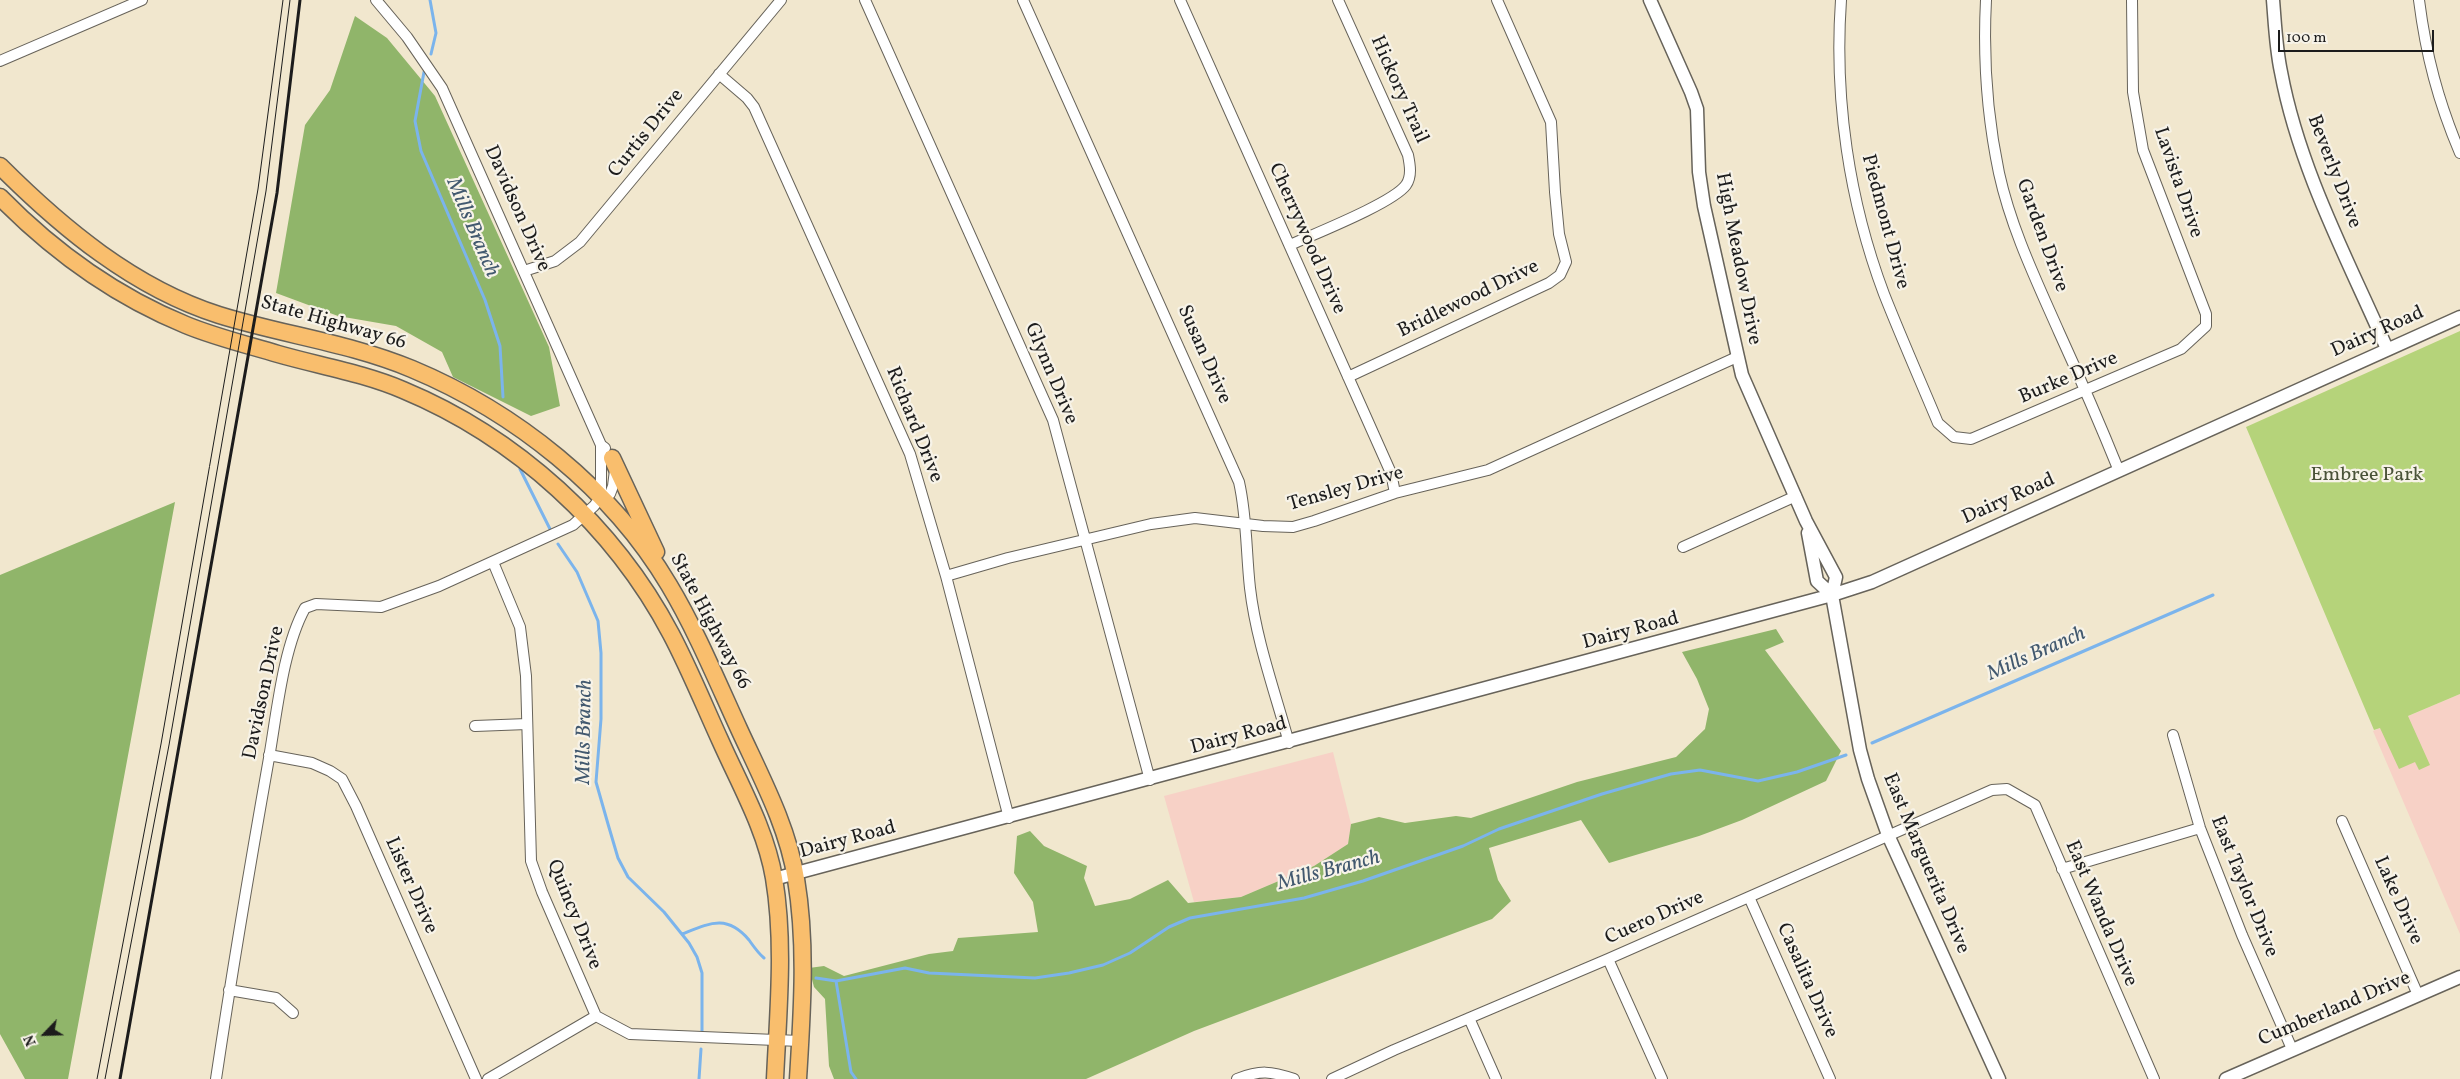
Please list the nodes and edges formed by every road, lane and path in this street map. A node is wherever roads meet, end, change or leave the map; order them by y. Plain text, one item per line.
1 (142, 0) edge
2 (376, 0) edge
3 (781, 0) edge
4 (865, 0) edge
5 (1023, 0) edge
6 (1180, 0) edge
7 (1338, 0) edge
8 (1497, 0) edge
9 (1650, 0) edge
10 (1841, 0) edge
11 (1986, 0) edge
12 (2132, 0) edge
13 (2273, 0) edge
14 (2419, 0) edge
15 (0, 61) edge
16 (719, 74) junction
17 (2460, 153) edge
18 (0, 166) edge
19 (0, 197) edge
20 (1290, 245) junction
21 (524, 271) junction
22 (2460, 317) edge
23 (2195, 339) joint
24 (2387, 349) junction
25 (1738, 357) junction
26 (1348, 377) junction
27 (2085, 390) junction
28 (1954, 437) joint
29 (602, 445) junction
30 (612, 458) junction
31 (2119, 470) junction
32 (1395, 493) junction
33 (1796, 496) junction
34 (601, 497) junction
35 (586, 516) junction
36 (1806, 521) junction
37 (1246, 524) junction
38 (1086, 539) junction
39 (1683, 547) dead end
40 (493, 562) junction
41 (946, 576) junction
42 (1832, 596) junction
43 (682, 608) junction
44 (527, 724) junction
45 (475, 726) dead end
46 (2173, 734) dead end
47 (1289, 743) junction
48 (269, 755) junction
49 (1150, 780) junction
50 (1992, 790) joint
51 (1010, 818) junction
52 (2342, 821) dead end
53 (2200, 828) junction
54 (1888, 835) junction
55 (2062, 870) junction
56 (796, 874) junction
57 (774, 879) junction
58 (1749, 897) junction
59 (1608, 959) junction
60 (2460, 977) edge
61 (229, 990) junction
62 (2418, 995) junction
63 (293, 1013) dead end
64 (596, 1016) junction
65 (1469, 1018) junction
66 (776, 1040) junction
67 (800, 1041) junction
68 (2292, 1049) junction
69 (216, 1079) edge
70 (476, 1079) edge
71 (488, 1079) edge
72 (775, 1079) edge
73 (798, 1079) edge
74 (1237, 1079) edge
75 (1294, 1079) edge
76 (1332, 1079) edge
77 (1496, 1079) edge
78 (1662, 1079) edge
79 (1830, 1079) edge
80 (1999, 1079) edge
81 (2154, 1079) edge
82 (2226, 1079) edge

1 - 15 street
2 - 21 street, Davidson Drive
3 - 16 street, Curtis Drive
4 - 38 street, Glynn Drive
5 - 37 street, Susan Drive
6 - 20 street, Cherrywood Drive
7 - 20 street, Hickory Trail
8 - 26 street, Bridlewood Drive
9 - 25 street, High Meadow Drive
10 - 28 street, Piedmont Drive
11 - 27 street, Garden Drive
12 - 23 street, Lavista Drive
13 - 24 street, Beverly Drive
14 - 17 street
16 - 21 street, Curtis Drive
16 - 41 street, Richard Drive
18 - 34 main road, State Highway 66
19 - 35 main road, State Highway 66
20 - 26 street, Cherrywood Drive
21 - 29 street, Davidson Drive
22 - 24 street, Dairy Road
23 - 27 street, Burke Drive
24 - 31 street, Dairy Road
25 - 32 street, Tensley Drive
25 - 33 street, High Meadow Drive
26 - 32 street, Cherrywood Drive
27 - 28 street, Burke Drive
27 - 31 street, Garden Drive
29 - 30 street, Davidson Drive
29 - 34 street, Davidson Drive
30 - 34 street, Davidson Drive
30 - 43 main road
31 - 42 street, Dairy Road
32 - 37 street, Tensley Drive
33 - 36 street, High Meadow Drive
33 - 39 street
34 - 35 street, Davidson Drive
34 - 43 main road, State Highway 66
35 - 40 street, Davidson Drive
35 - 57 main road, State Highway 66
36 - 42 street, High Meadow Drive
36 - 42 street, High Meadow Drive
37 - 38 street, Tensley Drive
37 - 47 street, Susan Drive
38 - 41 street, Tensley Drive
38 - 49 street, Glynn Drive
40 - 44 street, Quincy Drive
40 - 48 street, Davidson Drive
41 - 51 street, Richard Drive
42 - 47 street, Dairy Road
42 - 54 street, East Marguerita Drive
43 - 56 main road, State Highway 66
44 - 45 street
44 - 64 street, Quincy Drive
46 - 53 street, East Taylor Drive
47 - 49 street, Dairy Road
48 - 61 street, Davidson Drive
48 - 70 street, Lister Drive
49 - 51 street, Dairy Road
50 - 54 street, Cuero Drive
50 - 55 street, East Wanda Drive
51 - 56 street, Dairy Road
52 - 62 street, Lake Drive
53 - 55 street
53 - 68 street, East Taylor Drive
54 - 58 street, Cuero Drive
54 - 80 street, East Marguerita Drive
55 - 81 street, East Wanda Drive
56 - 57 street, Dairy Road
56 - 67 main road, State Highway 66
57 - 66 main road, State Highway 66
58 - 59 street, Cuero Drive
58 - 79 street, Casalita Drive
59 - 65 street, Cuero Drive
59 - 78 street
60 - 62 street, Cumberland Drive
61 - 63 street
61 - 69 street, Davidson Drive
62 - 68 street, Cumberland Drive
64 - 66 street
64 - 71 street
65 - 76 street, Cuero Drive
65 - 77 street
66 - 67 street
66 - 72 main road, State Highway 66
67 - 73 main road, State Highway 66
68 - 82 street, Cumberland Drive
74 - 75 street

